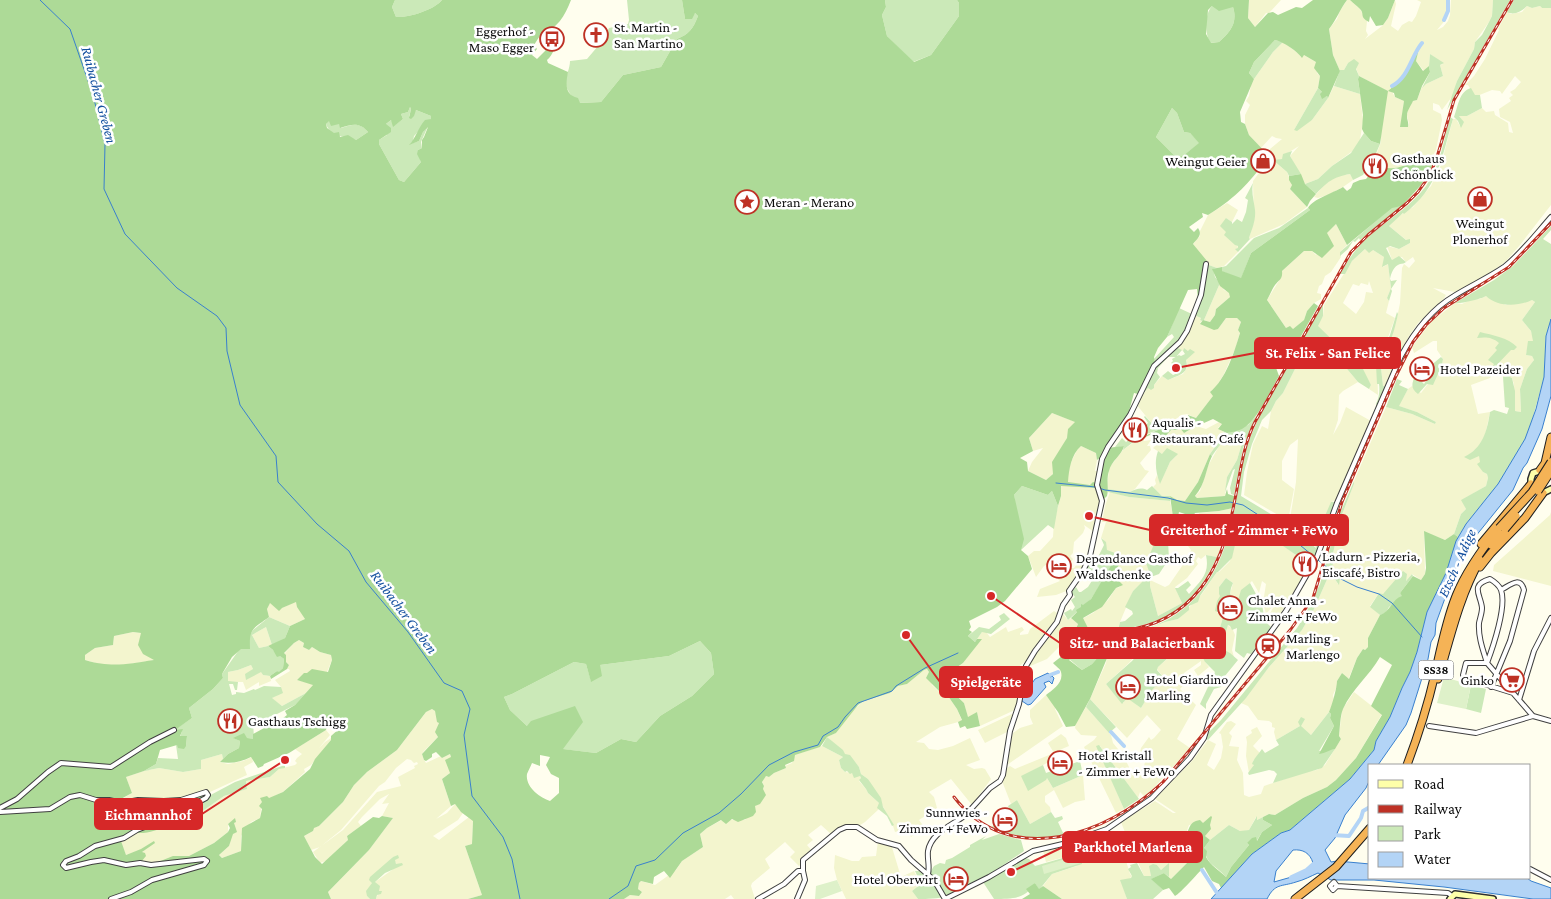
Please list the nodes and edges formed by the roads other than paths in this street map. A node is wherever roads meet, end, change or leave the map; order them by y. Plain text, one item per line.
1 (1551, 217) edge
2 (1206, 264) dead end
3 (1551, 438) edge
4 (1551, 462) edge
5 (1545, 470) edge
6 (1531, 484) joint
7 (1549, 491) edge
8 (1502, 528) junction
9 (1468, 577) junction
10 (1501, 590) junction
11 (1551, 618) edge
12 (1487, 663) junction
13 (1497, 673) junction
14 (1491, 687) junction
15 (1513, 693) junction
16 (1519, 700) junction
17 (1533, 716) junction
18 (1551, 721) edge
19 (1429, 726) dead end
20 (174, 730) dead end
21 (1409, 764) edge
22 (1409, 764) edge
23 (0, 808) edge
24 (0, 812) edge
25 (1368, 830) edge
26 (1368, 836) edge
27 (1531, 869) edge
28 (803, 872) junction
29 (928, 874) junction
30 (1551, 880) edge
31 (1323, 881) junction
32 (1337, 886) dead end
33 (1451, 898) edge
34 (111, 899) edge
35 (758, 899) edge
36 (797, 899) edge
37 (945, 899) edge
38 (1295, 899) edge
39 (1303, 899) edge
40 (1493, 899) edge

1 - 37 street
2 - 29 street, bridge
3 - 5 highway
4 - 8 highway, SS38, bridge
5 - 6 street
5 - 8 highway, SS38, bridge
6 - 9 highway
7 - 9 highway
8 - 9 highway, SS38
9 - 21 highway, SS38
9 - 22 highway, SS38
10 - 12 street
10 - 12 street
10 - 13 street
11 - 16 street
12 - 13 street
12 - 14 street
13 - 14 street
13 - 15 street
14 - 15 street
15 - 16 street
16 - 17 street
17 - 18 street
17 - 19 street
20 - 23 street
24 - 34 street
25 - 31 highway
26 - 31 highway
27 - 30 street
28 - 29 street
28 - 35 street
28 - 36 street
29 - 37 street
31 - 38 highway
31 - 39 highway
32 - 33 street
33 - 40 street

